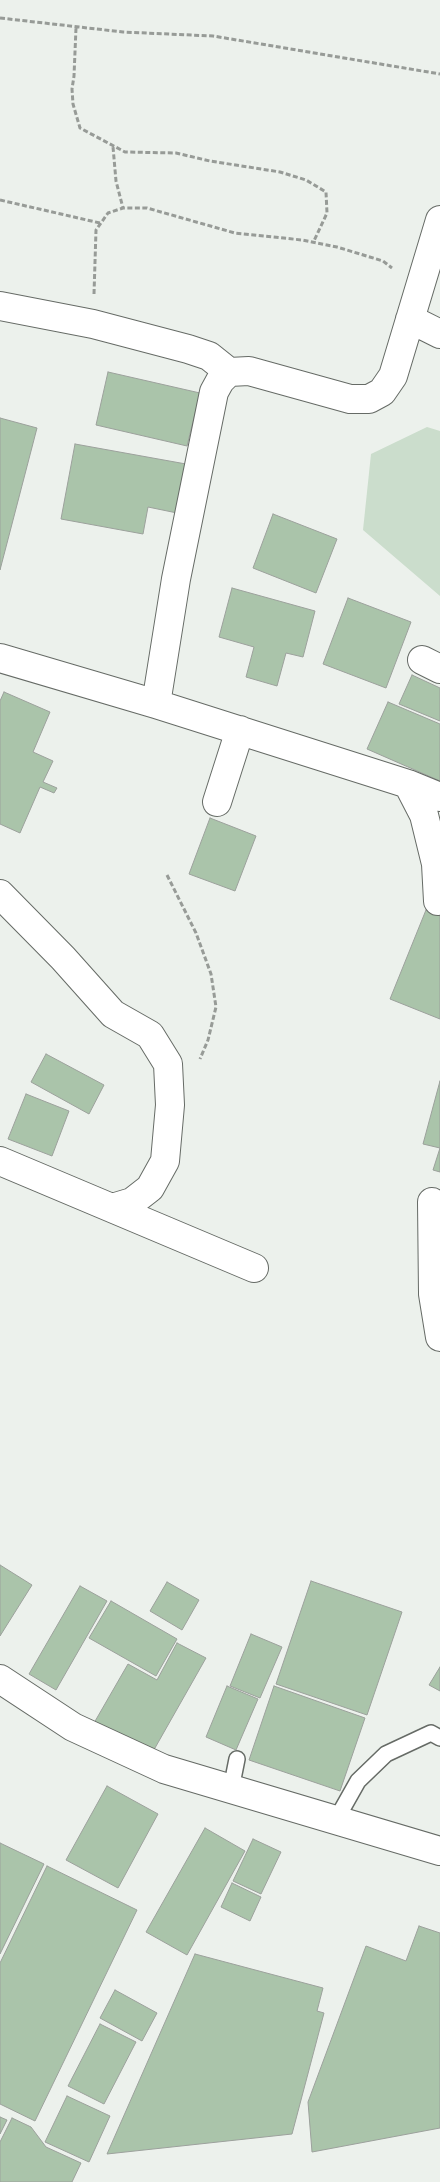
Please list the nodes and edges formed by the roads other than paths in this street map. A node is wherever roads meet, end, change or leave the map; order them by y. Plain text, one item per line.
1 (440, 220) edge
2 (0, 306) edge
3 (413, 309) junction
4 (440, 334) edge
5 (229, 372) junction
6 (0, 658) edge
7 (156, 704) junction
8 (240, 730) junction
9 (408, 784) junction
10 (440, 797) edge
11 (217, 802) dead end
12 (0, 894) edge
13 (438, 901) dead end
14 (0, 1161) edge
15 (432, 1202) dead end
16 (112, 1208) junction
17 (254, 1268) dead end
18 (440, 1337) edge
19 (0, 1679) edge
20 (440, 1738) edge
21 (237, 1759) dead end
22 (230, 1789) junction
23 (336, 1820) junction
24 (440, 1851) edge

1 - 3 street
2 - 5 street
3 - 4 street
3 - 5 street
5 - 7 street
6 - 7 street
7 - 8 street
8 - 9 street
8 - 11 street
9 - 10 street
9 - 13 street
12 - 16 street
14 - 16 street
15 - 18 street
16 - 17 street
19 - 22 street
20 - 23 lane
21 - 22 lane
22 - 23 street
23 - 24 street

